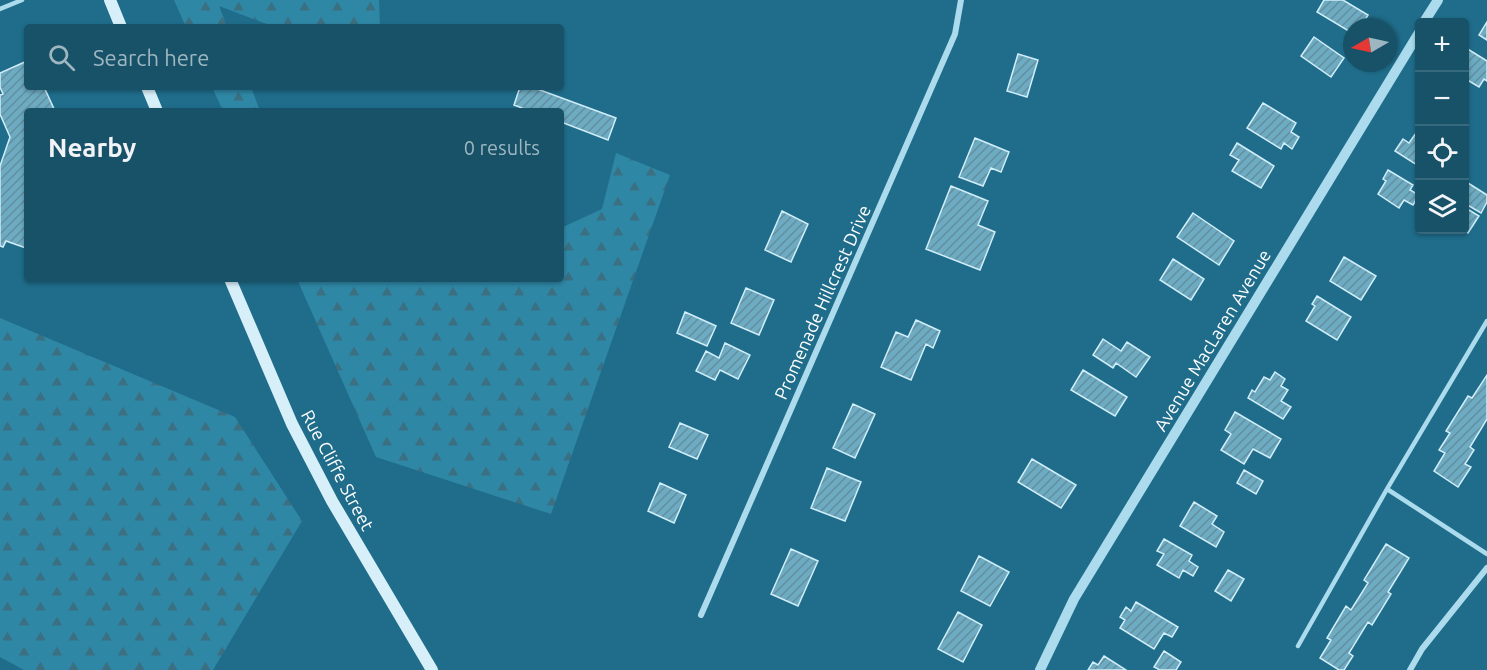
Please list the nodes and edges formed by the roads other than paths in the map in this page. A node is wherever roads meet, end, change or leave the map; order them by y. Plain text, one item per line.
1 (22, 0) edge
2 (110, 0) edge
3 (962, 0) edge
4 (1438, 0) edge
5 (0, 9) edge
6 (1427, 18) edge
7 (120, 24) edge
8 (1415, 38) edge
9 (148, 90) edge
10 (156, 108) edge
11 (231, 282) edge
12 (1487, 321) edge
13 (1387, 489) junction
14 (1487, 554) edge
15 (1487, 568) edge
16 (701, 615) dead end
17 (1298, 646) dead end
18 (432, 670) edge
19 (1040, 670) edge
20 (1410, 670) edge

1 - 5 lane
2 - 7 main road
3 - 16 street, Promenade Hillcrest Drive
4 - 6 street
8 - 19 street, Avenue MacLaren Avenue
9 - 10 main road
11 - 18 main road, Rue Cliffe Street
12 - 13 lane
13 - 14 lane
13 - 17 lane
15 - 20 street

